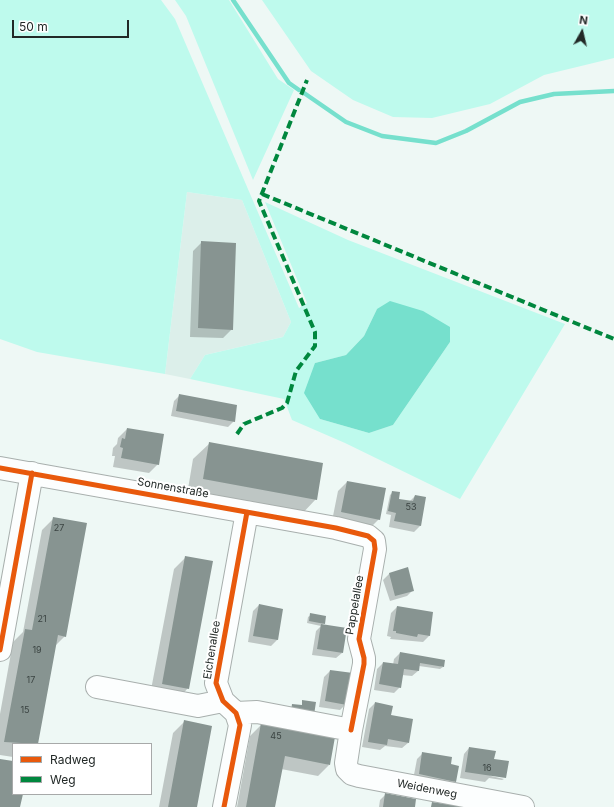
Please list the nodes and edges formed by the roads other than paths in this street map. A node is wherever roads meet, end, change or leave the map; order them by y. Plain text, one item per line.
1 (0, 468) edge
2 (32, 473) junction
3 (247, 512) junction
4 (342, 529) joint
5 (0, 650) edge
6 (97, 687) dead end
7 (230, 707) junction
8 (351, 730) junction
9 (377, 780) joint
10 (224, 807) edge
11 (524, 807) edge

1 - 2 street, Sonnenstraße
2 - 3 street, Sonnenstraße
2 - 5 street
3 - 4 street, Sonnenstraße
3 - 7 street, Eichenallee
4 - 8 street, Pappelallee
6 - 7 street
7 - 8 street
7 - 10 street, Eichenallee
8 - 9 street, Pappelallee
9 - 11 street, Weidenweg

